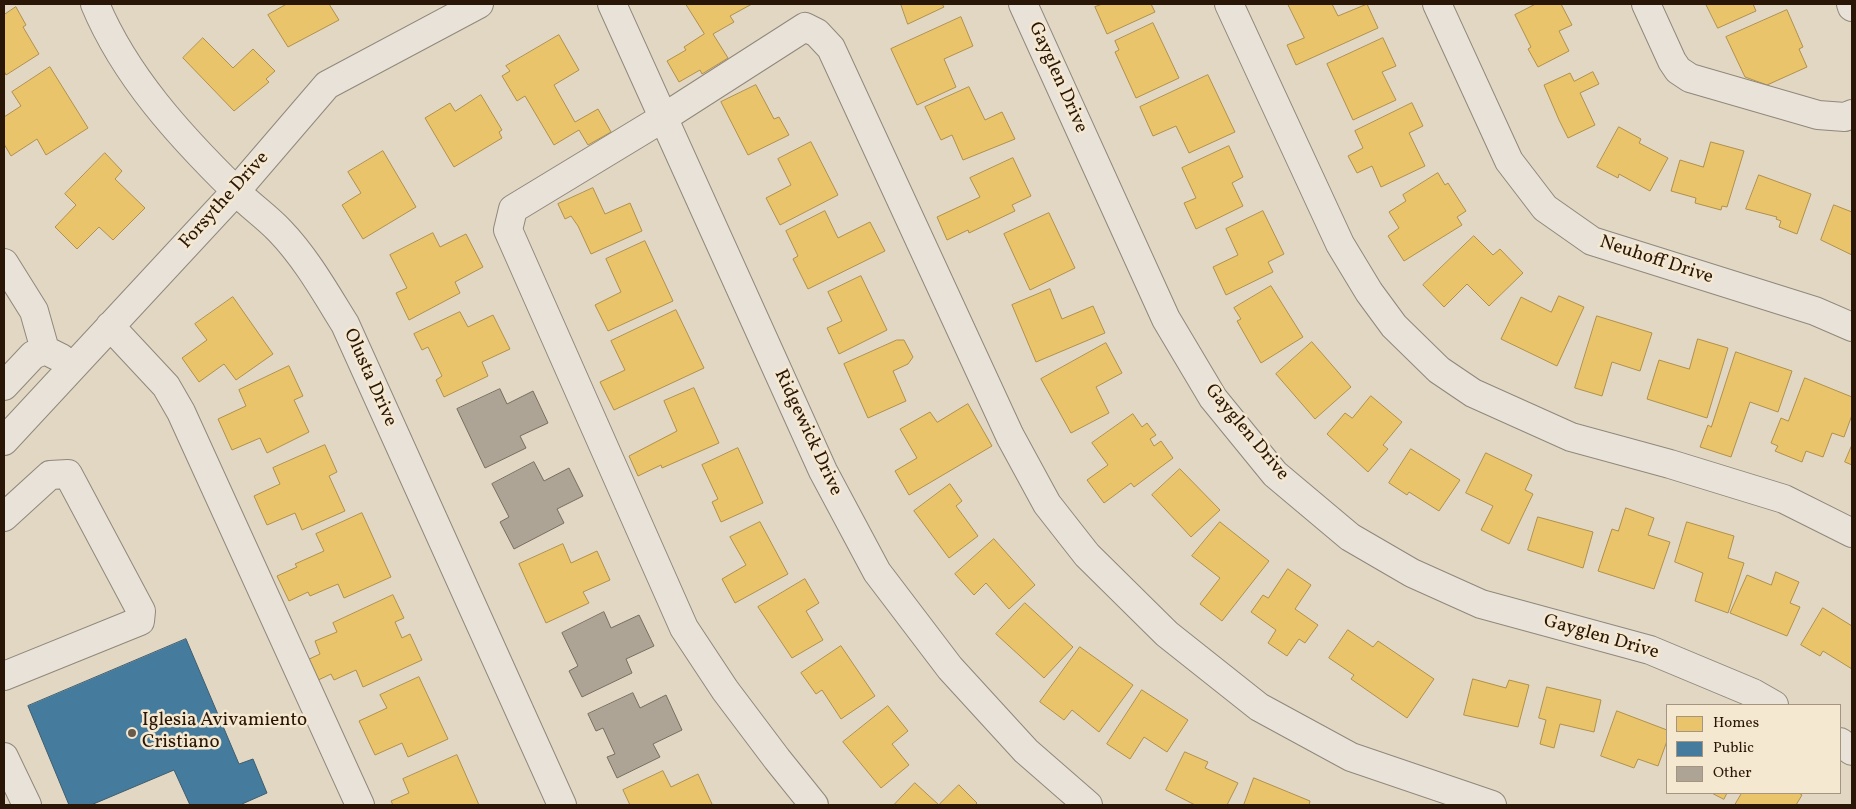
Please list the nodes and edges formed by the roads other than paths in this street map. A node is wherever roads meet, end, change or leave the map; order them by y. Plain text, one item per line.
1 (95, 4) edge
2 (479, 4) edge
3 (612, 4) edge
4 (1023, 4) edge
5 (1229, 4) edge
6 (1437, 4) edge
7 (1646, 4) edge
8 (1850, 4) edge
9 (1852, 8) edge
10 (1852, 114) edge
11 (663, 118) junction
12 (236, 191) junction
13 (4, 263) edge
14 (110, 326) junction
15 (1852, 327) edge
16 (45, 350) junction
17 (75, 364) junction
18 (4, 386) edge
19 (4, 441) edge
20 (8, 507) edge
21 (1852, 533) edge
22 (4, 676) edge
23 (1772, 704) edge
24 (1841, 743) edge
25 (1852, 751) edge
26 (4, 757) edge
27 (27, 805) edge
28 (360, 805) edge
29 (562, 805) edge
30 (814, 805) edge
31 (1088, 805) edge
32 (1492, 805) edge

1 - 12 street, Olusta Drive
2 - 12 street, Forsythe Drive
3 - 11 street, Ridgewick Drive
4 - 23 street, Gayglen Drive
5 - 21 street
6 - 15 street, Neuhoff Drive
7 - 10 street
8 - 9 street
11 - 30 street
11 - 31 street, Ridgewick Drive
11 - 32 street
12 - 14 street, Forsythe Drive
12 - 29 street, Olusta Drive
13 - 16 street
14 - 17 street, Forsythe Drive
14 - 28 street
16 - 17 street
16 - 18 street
17 - 19 street, Forsythe Drive
20 - 22 street
24 - 25 street
26 - 27 street

